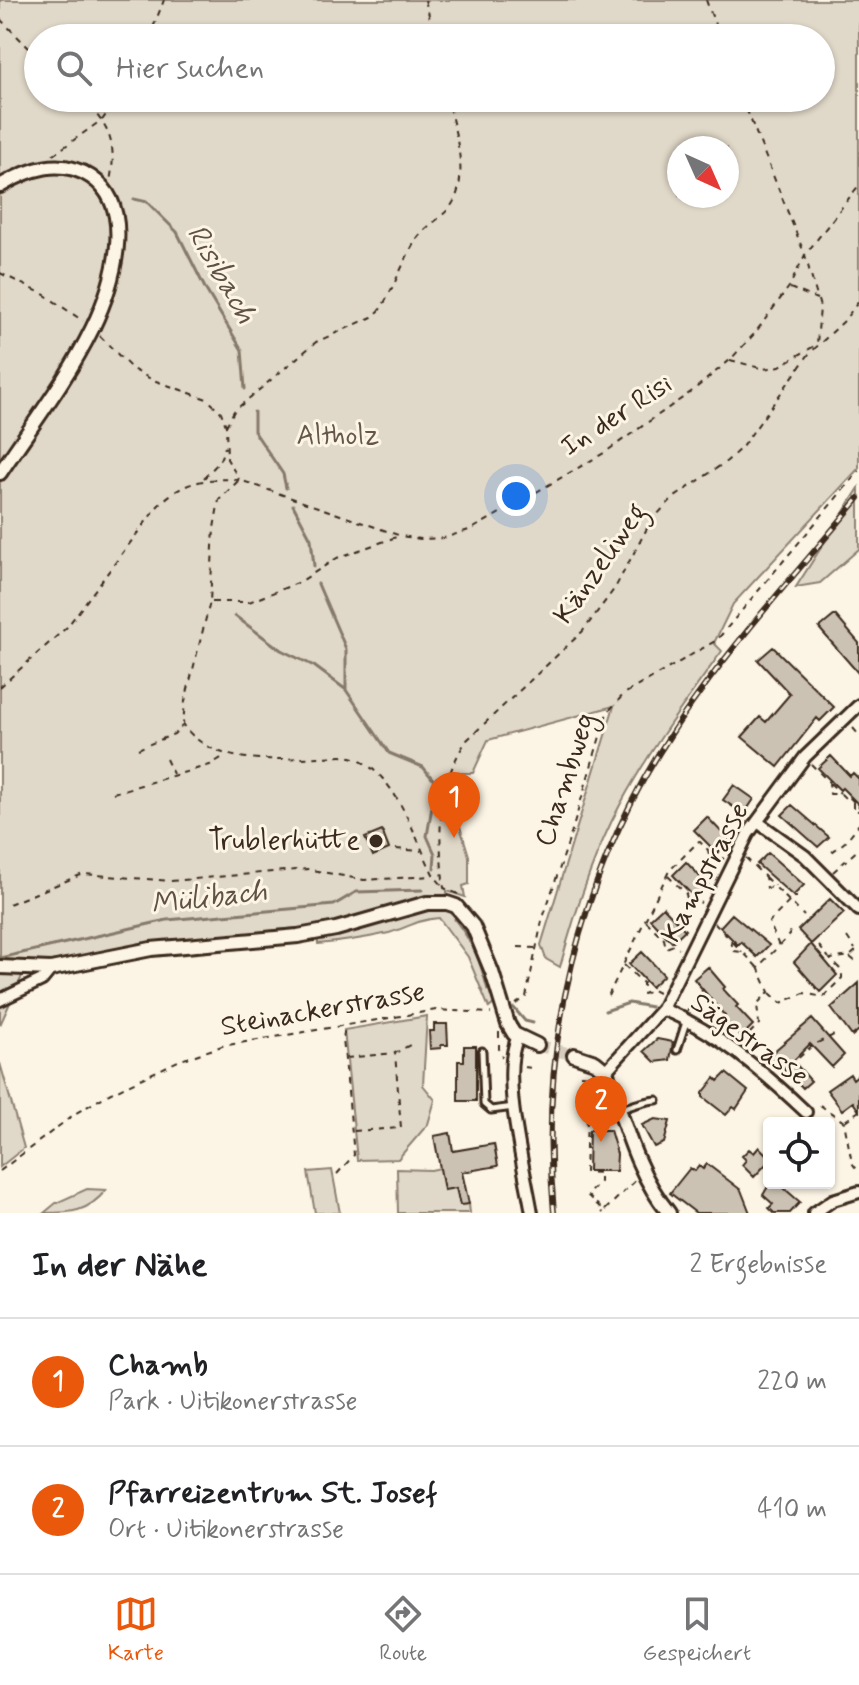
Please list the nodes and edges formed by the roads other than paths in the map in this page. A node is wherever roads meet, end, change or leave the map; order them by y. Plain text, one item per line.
1 (0, 186) edge
2 (0, 473) edge
3 (859, 705) edge
4 (759, 823) junction
5 (859, 910) edge
6 (0, 967) edge
7 (51, 969) junction
8 (0, 1000) edge
9 (662, 1009) junction
10 (687, 1016) junction
11 (518, 1037) junction
12 (537, 1045) tunnel mouth
13 (677, 1050) dead end
14 (482, 1051) dead end
15 (574, 1055) tunnel mouth
16 (606, 1071) junction
17 (595, 1095) dead end
18 (657, 1100) dead end
19 (515, 1107) junction
20 (619, 1109) junction
21 (806, 1112) dead end
22 (859, 1192) edge
23 (532, 1213) edge
24 (669, 1213) edge
25 (814, 1213) edge

1 - 2 street
3 - 4 street, Kampstrasse
4 - 5 street
4 - 9 street, Kampstrasse
6 - 7 street
7 - 8 street
7 - 11 street
9 - 10 street, Sägestrasse
9 - 16 street, Kampstrasse
10 - 13 lane
10 - 21 street, Sägestrasse
11 - 12 street
11 - 19 street
14 - 19 lane
15 - 16 street
16 - 20 street
17 - 20 lane
18 - 20 lane
19 - 23 street
20 - 24 street
22 - 25 street

